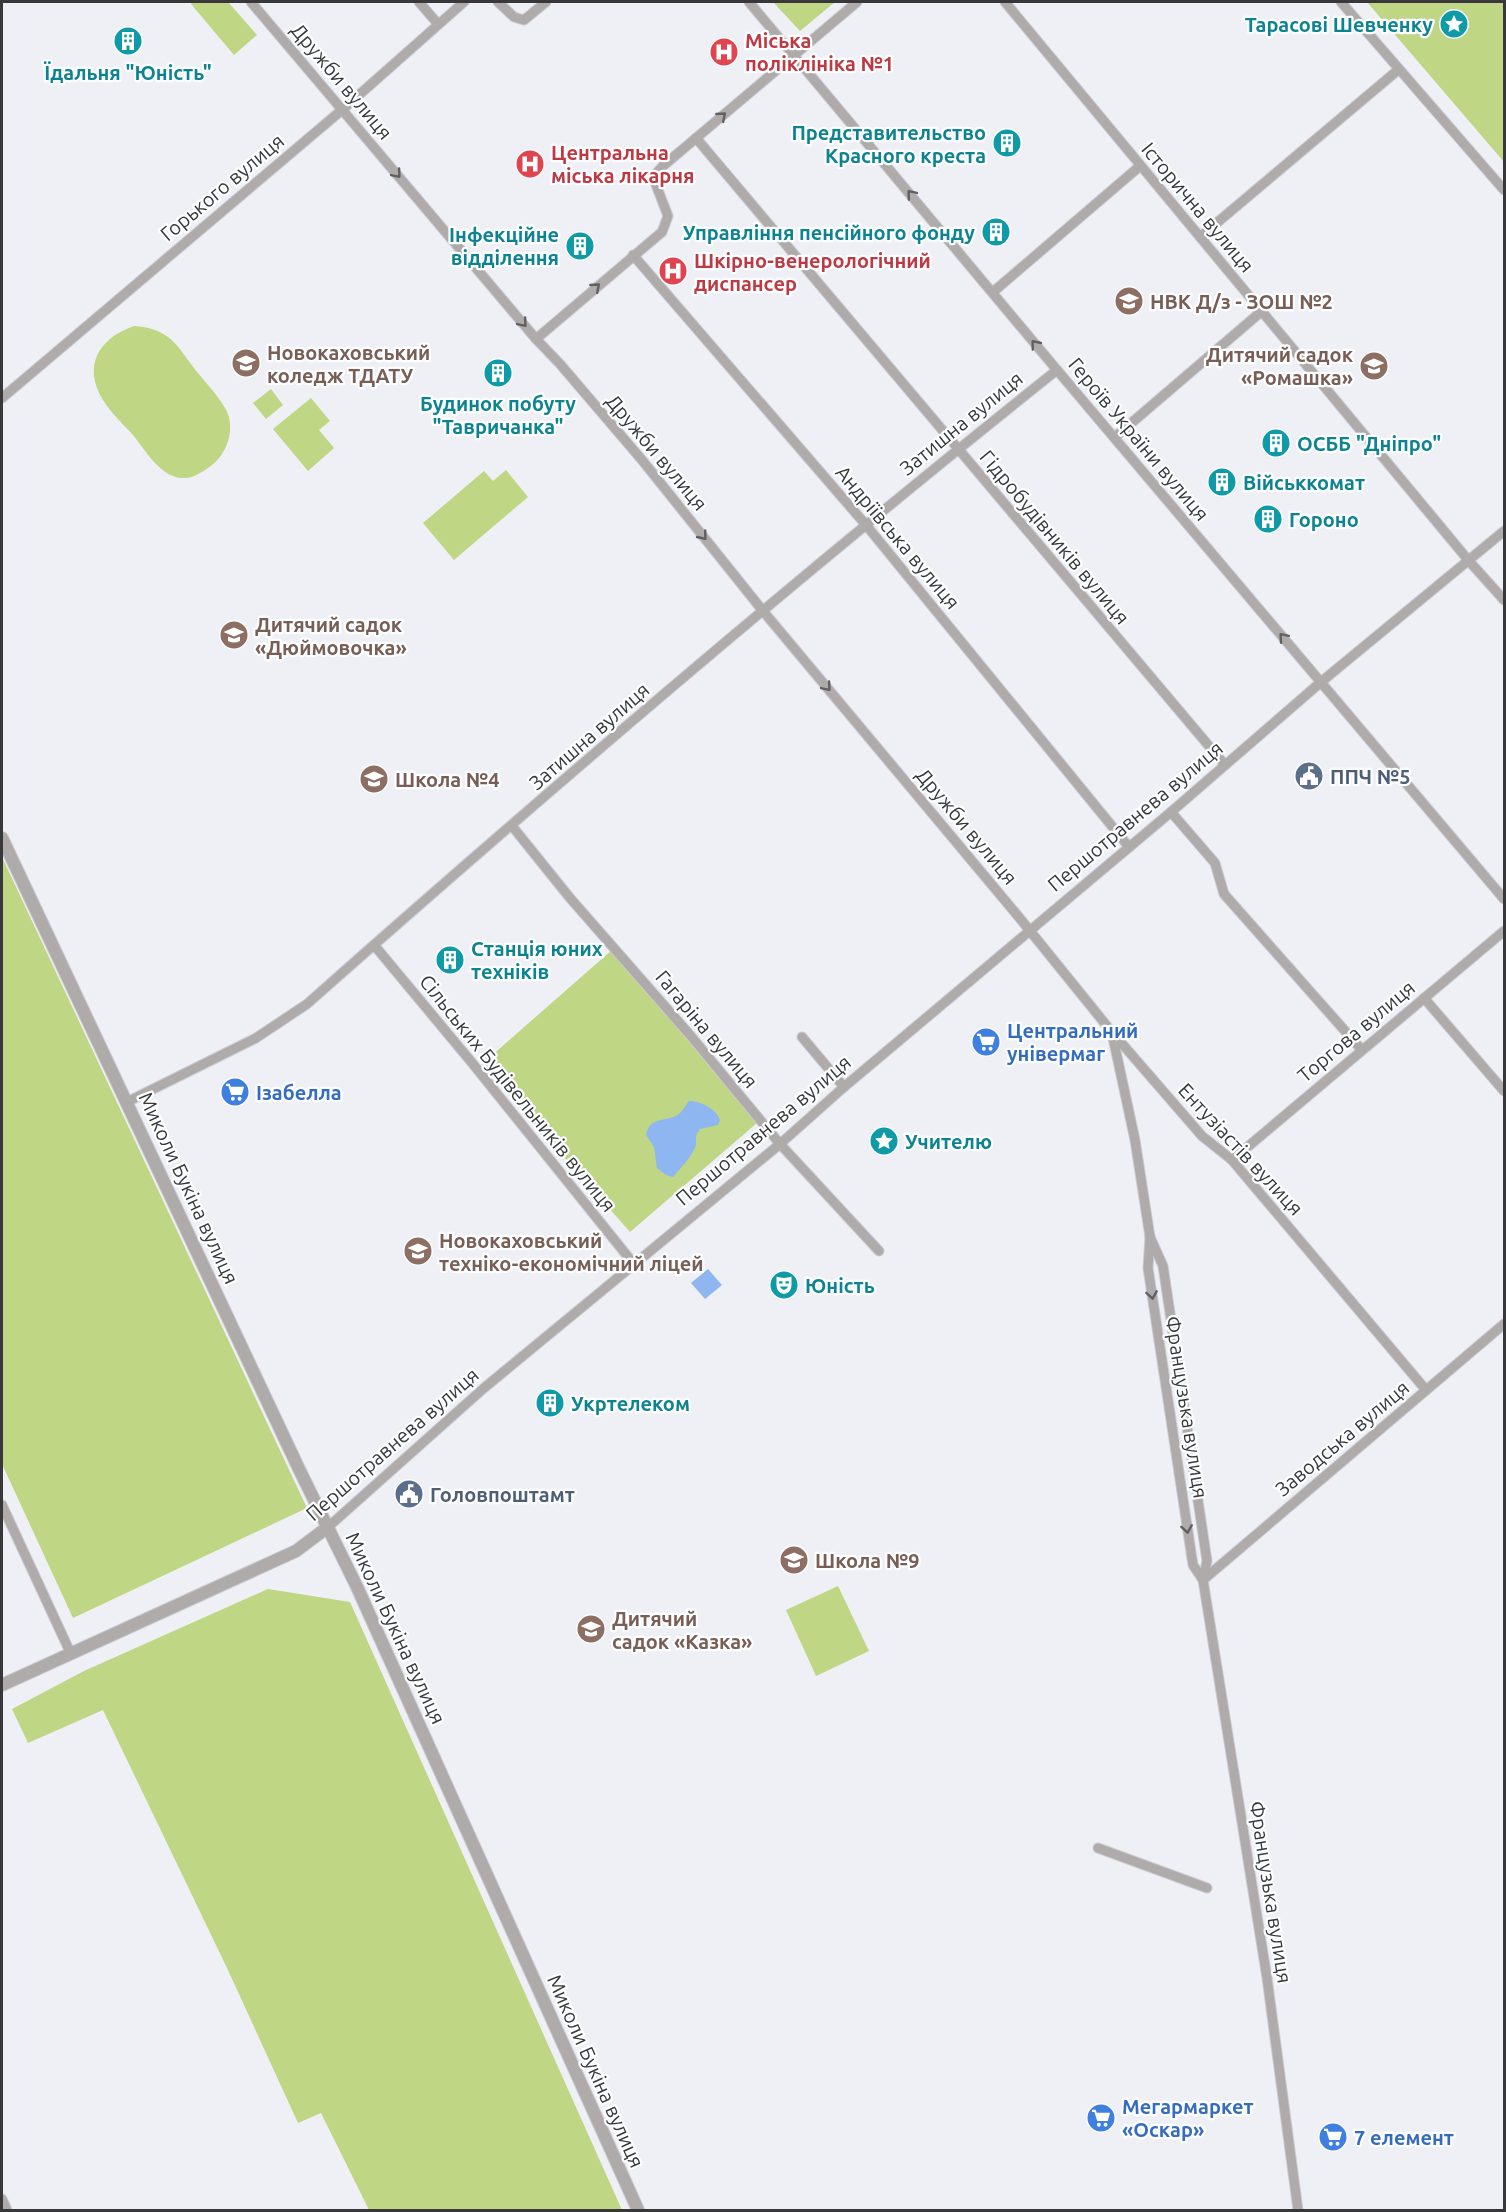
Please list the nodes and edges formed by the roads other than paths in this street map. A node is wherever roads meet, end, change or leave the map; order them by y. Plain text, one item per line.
1 (251, 2) edge
2 (419, 2) edge
3 (464, 2) edge
4 (498, 2) edge
5 (546, 2) edge
6 (749, 2) edge
7 (857, 2) edge
8 (1005, 2) edge
9 (1341, 2) edge
10 (438, 24) junction
11 (794, 54) junction
12 (1398, 70) junction
13 (342, 109) junction
14 (696, 138) junction
15 (1140, 166) junction
16 (1504, 190) edge
17 (1200, 237) junction
18 (633, 255) junction
19 (993, 292) junction
20 (1262, 311) junction
21 (536, 339) junction
22 (1056, 370) junction
23 (2, 398) edge
24 (1115, 437) junction
25 (957, 449) junction
26 (866, 525) junction
27 (1504, 531) edge
28 (1469, 561) junction
29 (1504, 600) edge
30 (763, 611) junction
31 (1321, 682) junction
32 (1225, 765) junction
33 (1171, 812) junction
34 (512, 826) junction
35 (2, 837) edge
36 (1128, 848) junction
37 (1504, 899) edge
38 (1030, 930) junction
39 (1504, 931) edge
40 (374, 945) junction
41 (1424, 998) junction
42 (1111, 1031) junction
43 (802, 1037) dead end
44 (1361, 1050) junction
45 (844, 1087) junction
46 (1504, 1091) edge
47 (127, 1102) junction
48 (780, 1144) junction
49 (1232, 1160) junction
50 (1150, 1237) junction
51 (879, 1251) dead end
52 (633, 1263) junction
53 (1504, 1324) edge
54 (1426, 1390) junction
55 (2, 1505) edge
56 (328, 1527) junction
57 (1203, 1580) junction
58 (71, 1654) junction
59 (2, 1686) edge
60 (1098, 1848) dead end
61 (1207, 1888) dead end
62 (2, 2199) edge
63 (7, 2211) edge
64 (638, 2211) edge
65 (1298, 2211) edge

1 - 13 street, Дружби вулиця
2 - 10 street
3 - 10 street, Горького вулиця
4 - 5 street
6 - 11 street, Героїв України вулиця
7 - 11 street
8 - 15 street, Історична вулиця
9 - 12 street
10 - 13 street, Горького вулиця
14 -> 11 street
19 -> 11 street, Героїв України вулиця
12 - 16 street
12 - 17 street
13 -> 21 street, Дружби вулиця
13 - 23 street, Горького вулиця
14 - 18 street
14 - 25 street, Гідробудівників вулиця
15 - 17 street, Історична вулиця
15 - 19 street
17 - 20 street, Історична вулиця
21 -> 18 street
18 - 26 street, Андріївська вулиця
22 -> 19 street, Героїв України вулиця
20 - 24 street
20 - 28 street, Історична вулиця
21 -> 30 street, Дружби вулиця
22 - 24 street, Героїв України вулиця
22 - 25 street, Затишна вулиця
31 -> 24 street, Героїв України вулиця
25 - 26 street, Затишна вулиця
25 - 32 street, Гідробудівників вулиця
26 - 30 street, Затишна вулиця
26 - 36 street, Андріївська вулиця
27 - 28 street, Першотравнева вулиця
28 - 29 street, Історична вулиця
28 - 31 street, Першотравнева вулиця
30 - 34 street, Затишна вулиця
30 -> 38 street, Дружби вулиця
31 - 32 street, Першотравнева вулиця
31 - 37 street, Героїв України вулиця
32 - 33 street, Першотравнева вулиця
33 - 36 street, Першотравнева вулиця
33 - 44 street
34 - 40 street, Затишна вулиця
34 - 48 street, Гагаріна вулиця
35 - 47 street, Миколи Букіна вулиця
36 - 38 street, Першотравнева вулиця
38 - 42 street, Ентузіастів вулиця
38 - 45 street, Першотравнева вулиця
39 - 41 street, Торгова вулиця
40 - 47 street, Затишна вулиця
40 - 52 street, Сільських Будівельників вулиця
41 - 44 street, Торгова вулиця
41 - 46 street
42 - 49 street, Ентузіастів вулиця
42 - 50 street, Французька вулиця
43 - 45 street
44 - 49 street, Торгова вулиця
45 - 48 street, Першотравнева вулиця
47 - 56 street, Миколи Букіна вулиця
48 - 51 street, Гагаріна вулиця
48 - 52 street, Першотравнева вулиця
49 - 54 street, Ентузіастів вулиця
50 - 57 street, Французька вулиця
50 -> 57 street, Французька вулиця
52 - 56 street, Першотравнева вулиця
53 - 54 street, Заводська вулиця
54 - 57 street, Заводська вулиця
55 - 58 street
56 - 58 street, Першотравнева вулиця
56 - 64 street, Миколи Букіна вулиця
57 - 65 street, Французька вулиця
58 - 59 street, Першотравнева вулиця
60 - 61 street
62 - 63 street

